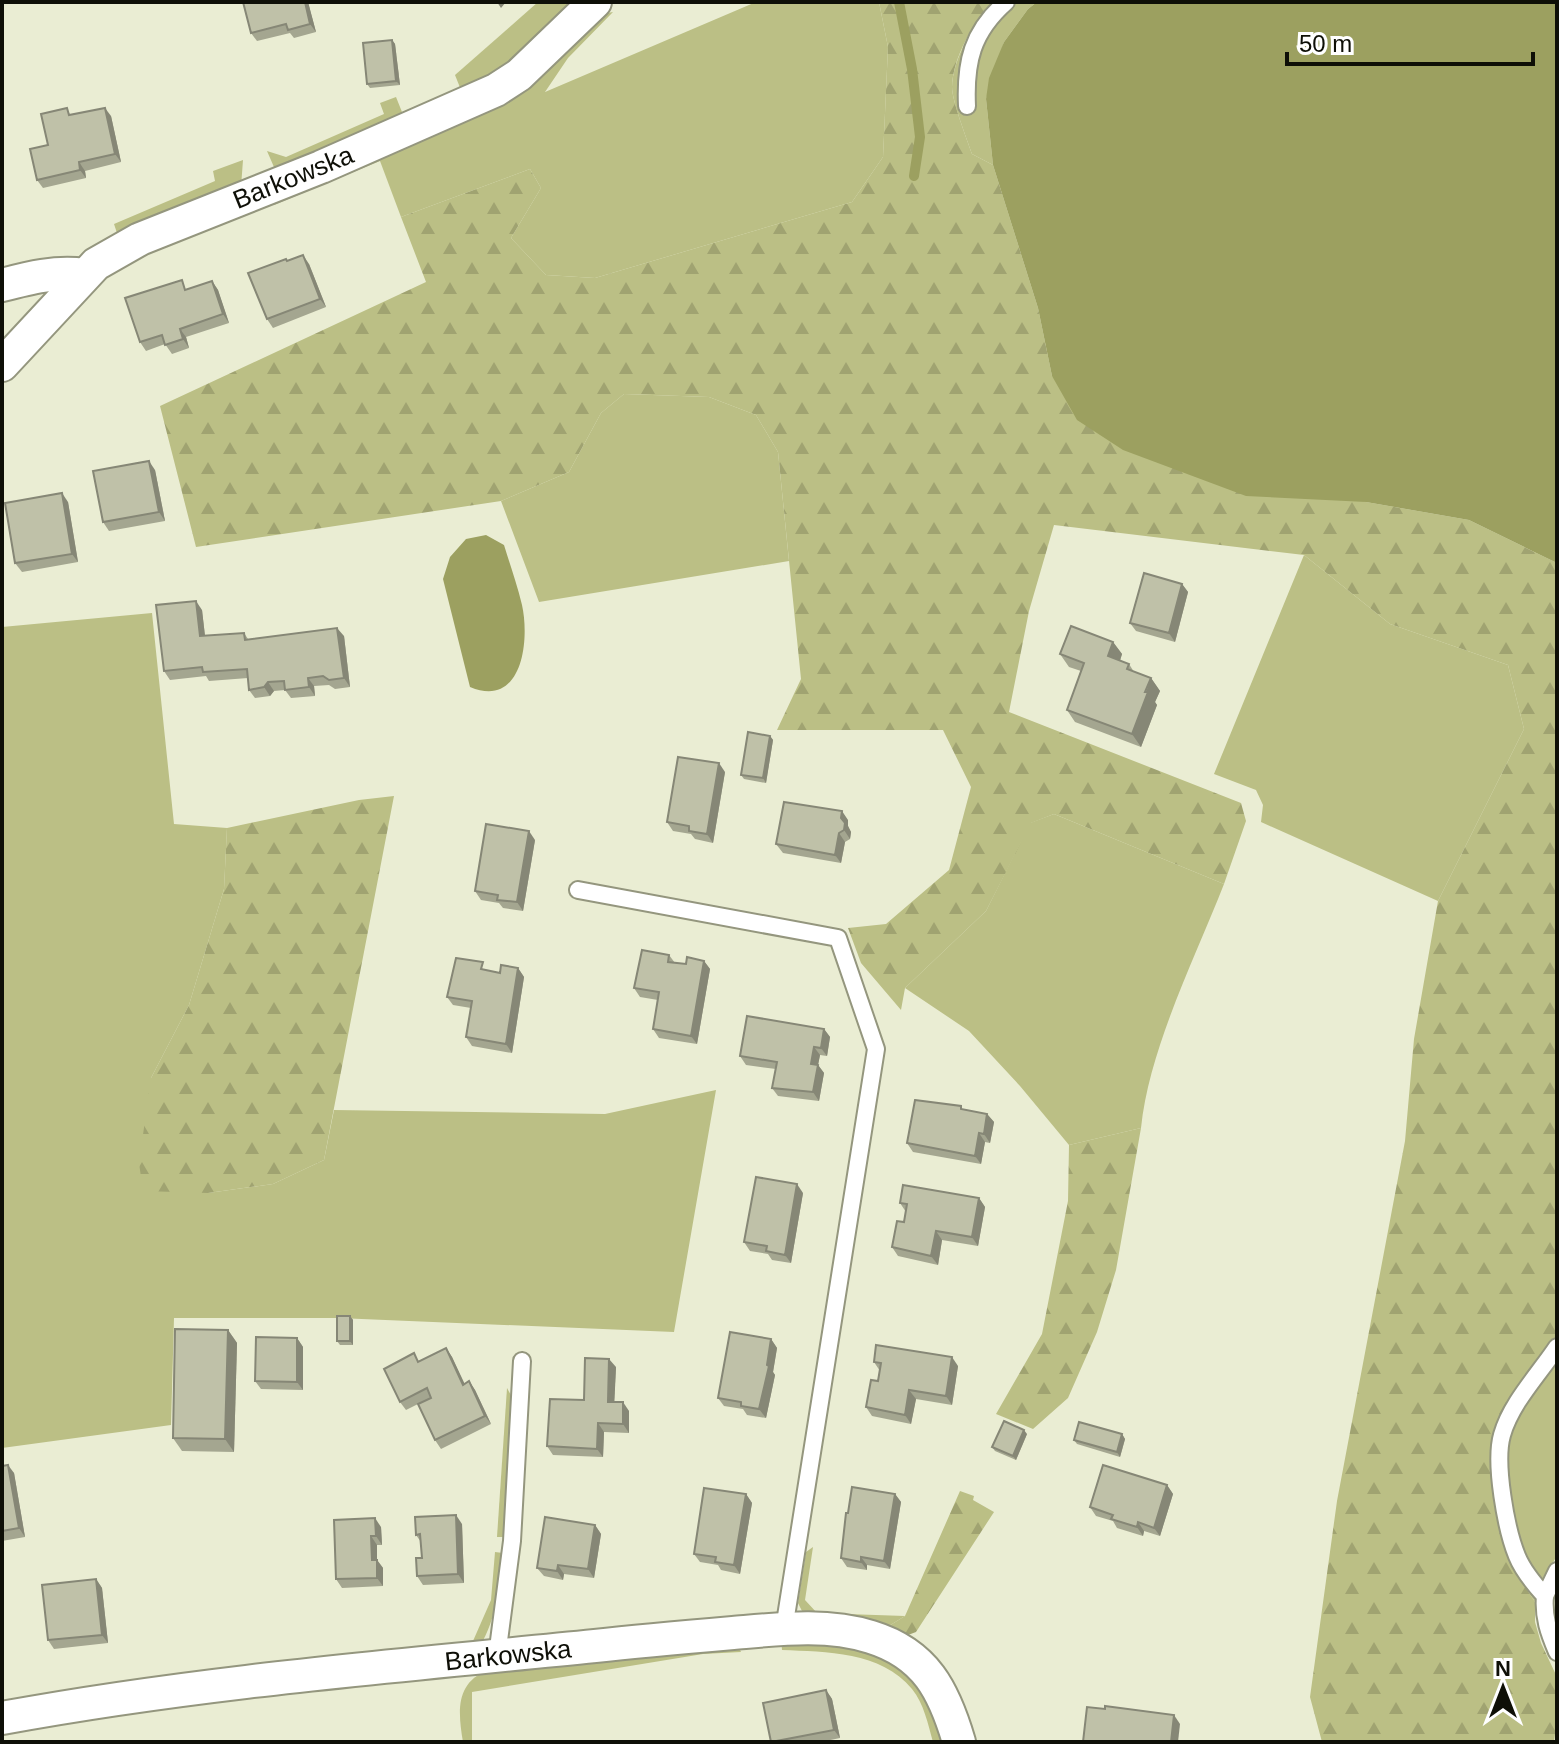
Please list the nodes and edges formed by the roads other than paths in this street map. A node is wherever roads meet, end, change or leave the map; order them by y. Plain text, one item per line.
1 (595, 2) edge
2 (1006, 2) edge
3 (967, 106) dead end
4 (84, 275) junction
5 (2, 285) edge
6 (2, 365) edge
7 (578, 890) dead end
8 (1557, 1347) edge
9 (522, 1361) dead end
10 (1557, 1571) edge
11 (1545, 1596) junction
12 (784, 1629) junction
13 (1557, 1652) edge
14 (497, 1656) junction
15 (2, 1718) edge
16 (959, 1742) edge

1 - 4 street, Barkowska
2 - 3 lane
4 - 5 street
4 - 6 street, Barkowska
7 - 12 lane
8 - 11 lane
9 - 14 lane
10 - 11 lane
11 - 13 lane
12 - 14 street, Barkowska
12 - 16 street, Barkowska
14 - 15 street, Barkowska

